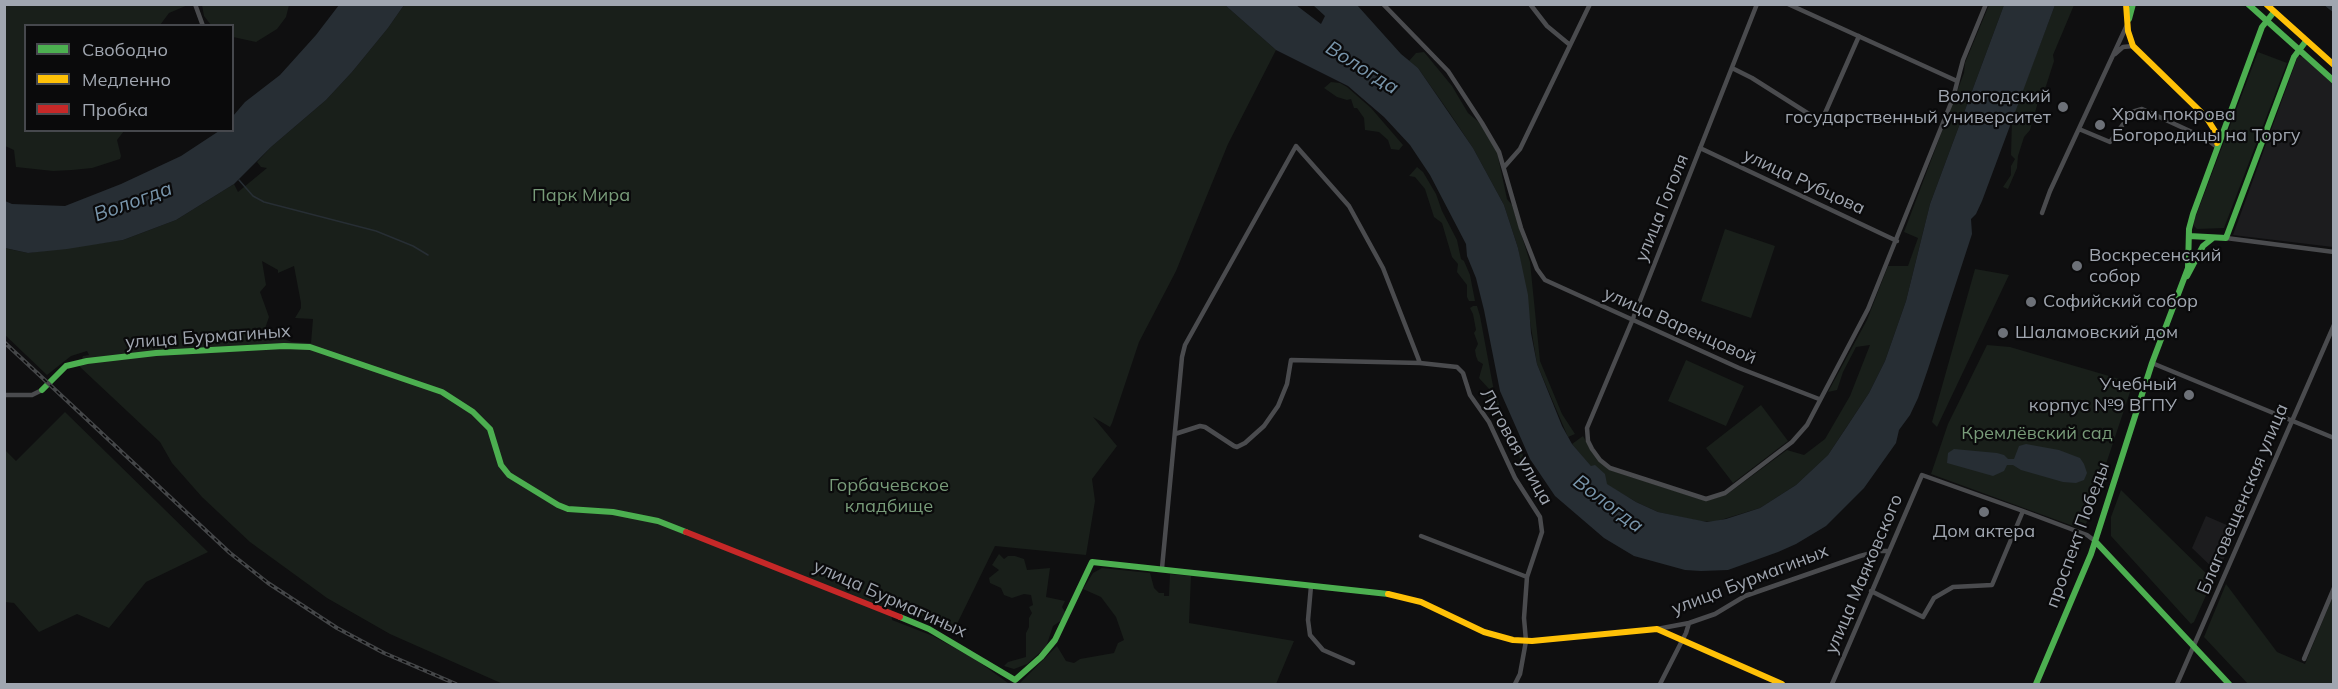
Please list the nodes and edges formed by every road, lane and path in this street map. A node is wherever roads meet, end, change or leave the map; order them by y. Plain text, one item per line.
1 (195, 4) edge
2 (1383, 4) edge
3 (1530, 4) edge
4 (1590, 4) edge
5 (1757, 4) edge
6 (1788, 4) edge
7 (1986, 4) edge
8 (2126, 4) edge
9 (2133, 4) edge
10 (2248, 4) edge
11 (2266, 4) edge
12 (2274, 12) junction
13 (2266, 21) junction
14 (2128, 22) junction
15 (202, 24) edge
16 (1859, 36) junction
17 (2306, 41) junction
18 (1570, 45) junction
19 (2133, 46) junction
20 (2299, 51) junction
21 (2110, 61) junction
22 (2334, 65) edge
23 (1732, 68) junction
24 (1957, 81) junction
25 (2334, 81) edge
26 (2233, 110) junction
27 (2206, 117) junction
28 (2079, 129) junction
29 (2217, 147) junction
30 (1700, 148) junction
31 (1504, 166) junction
32 (2042, 213) dead end
33 (2189, 236) junction
34 (2215, 237) junction
35 (2226, 238) junction
36 (1897, 240) junction
37 (2334, 252) edge
38 (2183, 281) junction
39 (1632, 321) junction
40 (2334, 326) edge
41 (1420, 363) junction
42 (2152, 363) junction
43 (42, 390) joint
44 (4, 395) edge
45 (1819, 399) junction
46 (2292, 418) junction
47 (1175, 434) junction
48 (2334, 438) edge
49 (2023, 511) junction
50 (1420, 536) dead end
51 (2095, 541) junction
52 (1889, 551) junction
53 (1162, 568) junction
54 (1527, 577) junction
55 (1311, 586) junction
56 (2334, 588) edge
57 (1871, 591) junction
58 (1689, 623) junction
59 (1657, 629) junction
60 (1682, 640) junction
61 (1526, 641) junction
62 (2194, 647) junction
63 (2304, 659) dead end
64 (1353, 663) dead end
65 (1013, 682) edge
66 (1515, 684) edge
67 (1660, 684) edge
68 (1782, 684) edge
69 (1832, 684) edge
70 (2036, 684) edge
71 (2177, 684) edge
72 (2229, 684) edge

1 - 15 street
2 - 31 street
3 - 18 street
4 - 18 street
5 - 23 street, улица Гоголя
6 - 16 street
7 - 24 street
8 - 14 street
9 - 14 street
10 - 13 street
11 - 12 street
12 - 13 street, проспект Победы
12 - 17 street
13 - 20 street
13 - 26 street, проспект Победы
14 - 19 street
14 - 21 street
16 - 23 street
16 - 24 street
17 - 20 street
17 - 22 street
18 - 31 street
19 - 21 street
19 - 27 street
20 - 25 street
20 - 35 street
21 - 28 street
23 - 30 street, улица Гоголя
24 - 36 street
26 - 27 street
26 - 29 street, проспект Победы
27 - 29 street
28 - 29 street
28 - 32 street
29 - 33 street, проспект Победы
30 - 36 street, улица Рубцова
30 - 39 street, улица Гоголя
31 - 39 street, улица Варенцовой
33 - 34 street
33 - 38 street, проспект Победы
34 - 35 street
34 - 38 street
35 - 37 street
36 - 45 street
38 - 42 street, проспект Победы
39 - 45 street, улица Варенцовой
39 - 45 street, улица Гоголя
40 - 46 street, Благовещенская улица
41 - 47 street
41 - 47 street
41 - 54 street, Луговая улица
42 - 46 street
42 - 51 street, проспект Победы
43 - 44 street
43 - 65 street, улица Бурмагиных
46 - 48 street
46 - 62 street, Благовещенская улица
47 - 53 street
49 - 51 street
49 - 52 street, улица Маяковского
49 - 57 street
50 - 54 street
51 - 62 street
51 - 70 street, проспект Победы
52 - 57 street, улица Маяковского
52 - 58 street, улица Бурмагиных
53 - 55 street, улица Бурмагиных
53 - 65 street, улица Бурмагиных
54 - 61 street, Луговая улица
55 - 61 street, улица Бурмагиных
55 - 64 street
56 - 63 street
57 - 69 street, улица Маяковского
58 - 59 street, улица Бурмагиных
58 - 60 street
59 - 60 street
59 - 61 street, улица Бурмагиных
60 - 67 street
60 - 68 street
61 - 66 street, Луговая улица
62 - 71 street, Благовещенская улица
62 - 72 street

